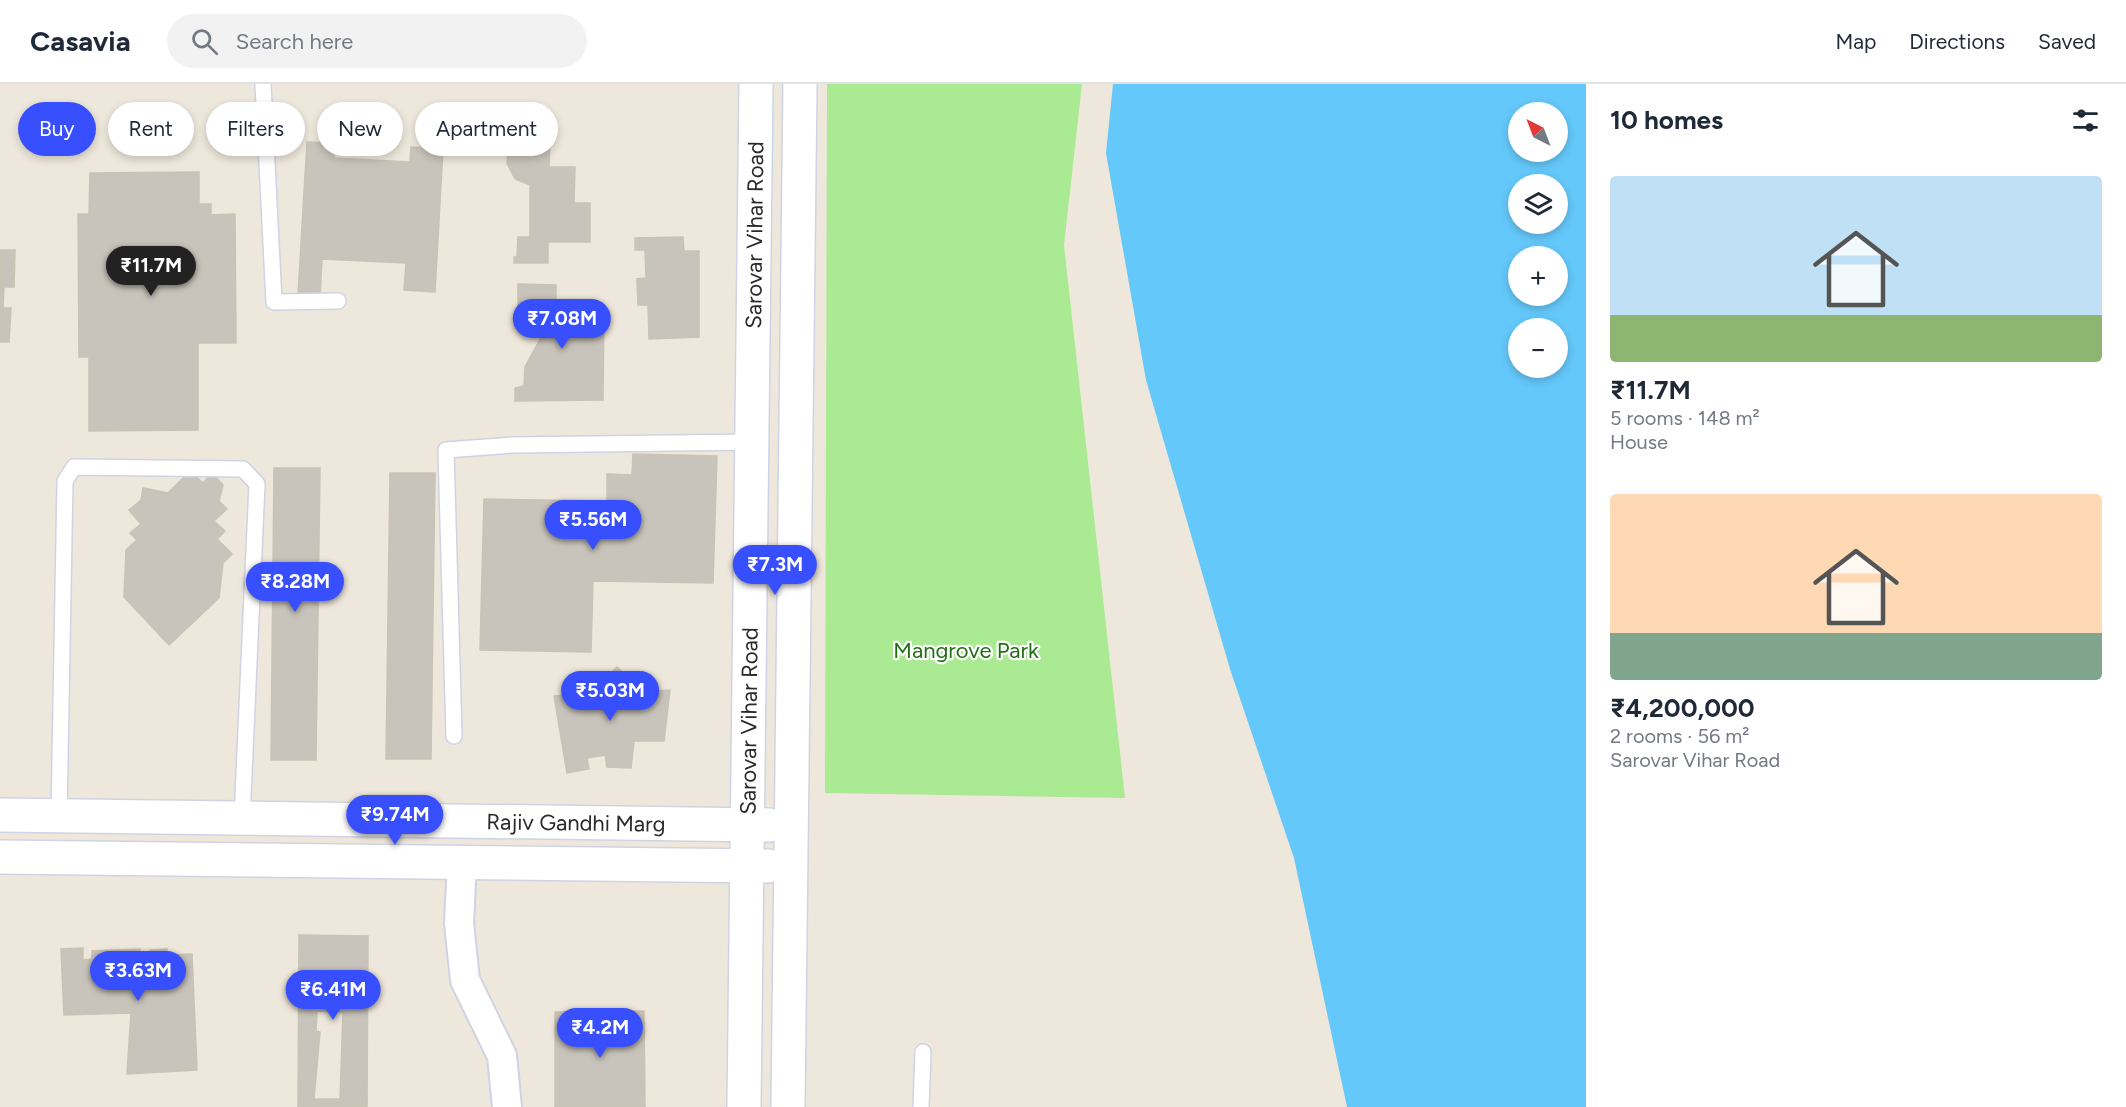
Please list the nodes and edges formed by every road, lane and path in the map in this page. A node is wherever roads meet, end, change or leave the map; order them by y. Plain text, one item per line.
1 (263, 84) edge
2 (756, 84) edge
3 (800, 84) edge
4 (338, 301) dead end
5 (752, 442) junction
6 (454, 736) dead end
7 (0, 815) edge
8 (59, 816) junction
9 (242, 818) junction
10 (747, 825) junction
11 (791, 825) junction
12 (0, 857) edge
13 (462, 862) junction
14 (747, 866) junction
15 (791, 867) junction
16 (923, 1052) dead end
17 (507, 1107) edge
18 (744, 1107) edge
19 (788, 1107) edge
20 (921, 1107) edge

1 - 4 lane
2 - 5 street, Sarovar Vihar Road
3 - 11 street, Sarovar Vihar Road
5 - 6 lane
5 - 10 street, Sarovar Vihar Road
7 - 8 street, Rajiv Gandhi Marg
8 - 9 street, Rajiv Gandhi Marg
8 - 9 lane
9 - 10 street, Rajiv Gandhi Marg
10 - 11 street, Rajiv Gandhi Marg
10 - 14 street, Sarovar Vihar Road
11 - 15 street, Sarovar Vihar Road
12 - 13 street, Rajiv Gandhi Marg
13 - 14 street, Rajiv Gandhi Marg
13 - 17 street
14 - 15 street, Rajiv Gandhi Marg
14 - 18 street, Sarovar Vihar Road
15 - 19 street, Sarovar Vihar Road
16 - 20 lane

